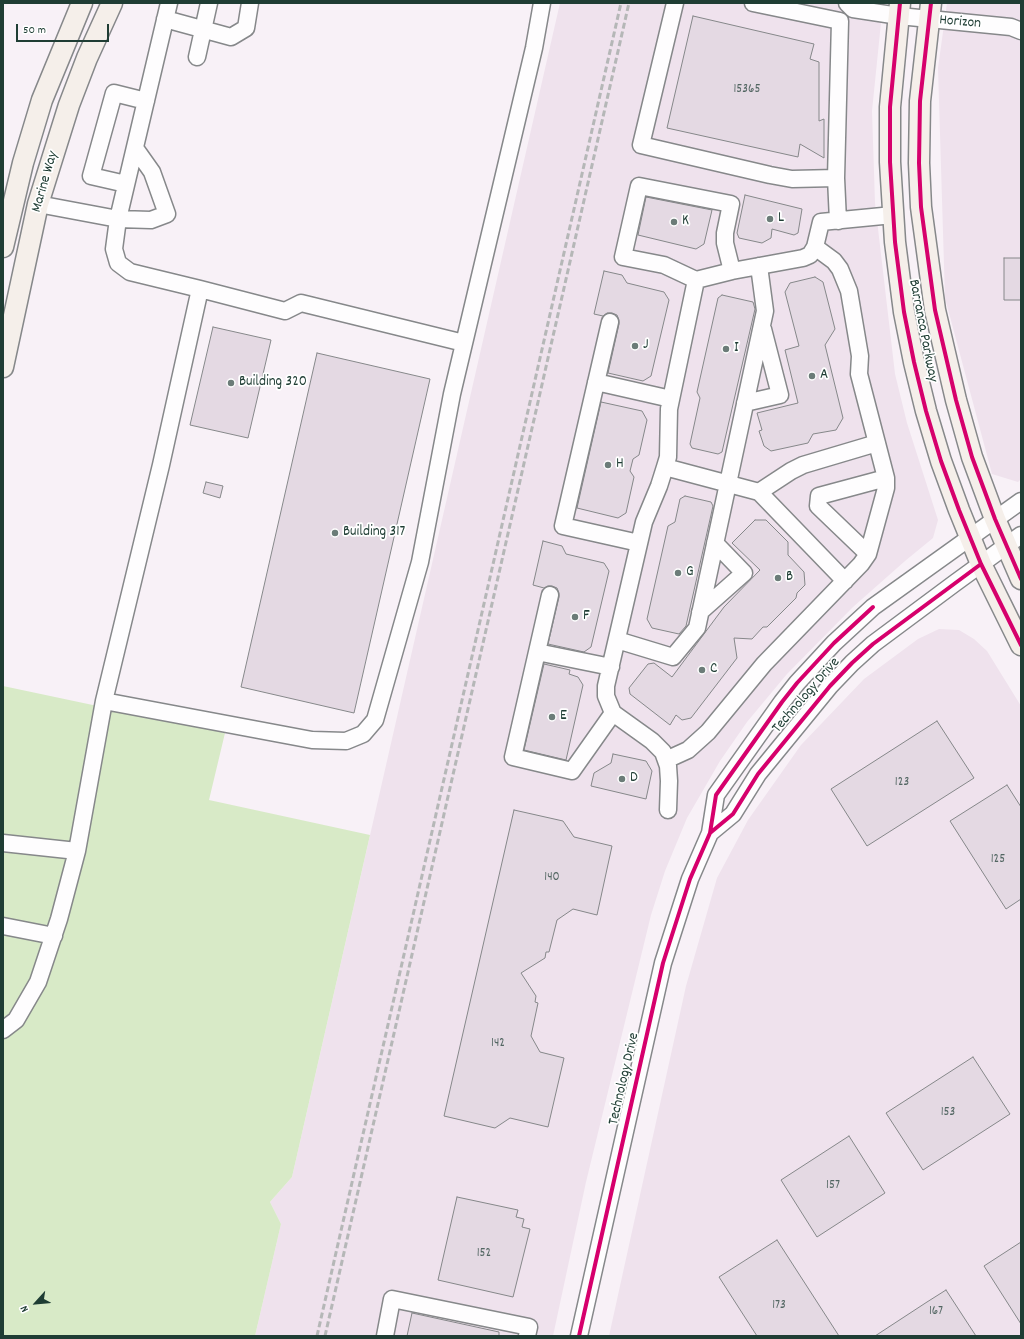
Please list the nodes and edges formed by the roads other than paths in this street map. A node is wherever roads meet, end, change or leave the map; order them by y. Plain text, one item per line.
1 (82, 3) edge
2 (112, 3) edge
3 (169, 3) edge
4 (209, 3) edge
5 (250, 3) edge
6 (542, 3) edge
7 (675, 3) edge
8 (753, 3) edge
9 (852, 5) edge
10 (899, 10) edge
11 (930, 11) edge
12 (166, 19) junction
13 (840, 21) junction
14 (203, 29) junction
15 (1021, 31) edge
16 (197, 57) dead end
17 (146, 101) junction
18 (135, 148) junction
19 (836, 178) junction
20 (126, 184) junction
21 (38, 204) junction
22 (893, 215) junction
23 (118, 219) junction
24 (838, 221) junction
25 (815, 246) junction
26 (3, 247) edge
27 (760, 266) junction
28 (732, 271) junction
29 (696, 280) junction
30 (200, 289) junction
31 (610, 322) dead end
32 (762, 324) junction
33 (464, 343) junction
34 (3, 367) edge
35 (596, 382) junction
36 (671, 398) junction
37 (745, 403) junction
38 (877, 443) junction
39 (665, 467) junction
40 (886, 478) junction
41 (728, 484) junction
42 (760, 492) junction
43 (1021, 501) edge
44 (995, 519) junction
45 (970, 537) junction
46 (1014, 540) edge
47 (639, 543) junction
48 (715, 543) junction
49 (868, 554) junction
50 (981, 564) junction
51 (1021, 579) edge
52 (845, 581) junction
53 (550, 594) dead end
54 (700, 612) junction
55 (617, 640) junction
56 (1021, 645) edge
57 (537, 652) junction
58 (611, 667) junction
59 (104, 701) junction
60 (613, 713) junction
61 (666, 760) junction
62 (668, 810) dead end
63 (710, 833) junction
64 (3, 843) edge
65 (77, 851) junction
66 (3, 926) edge
67 (54, 936) junction
68 (3, 1030) edge
69 (385, 1336) edge
70 (527, 1336) edge
71 (579, 1336) edge

1 - 26 main road, Marine Way
2 - 21 main road, Marine Way
3 - 12 street
4 - 14 street
5 - 14 street
6 - 33 street
7 - 19 street
8 - 13 street
9 - 10 street, Horizon
9 - 13 street
10 - 11 street, Horizon
10 - 22 main road, Barranca Parkway
11 - 15 street, Horizon
11 - 44 main road, Barranca Parkway
12 - 14 street
12 - 17 street
13 - 19 street
14 - 16 street
17 - 18 street
17 - 20 street
18 - 20 street
18 - 23 street
19 - 24 street
20 - 23 street
21 - 23 street
21 - 34 main road, Marine Way
22 - 24 street
22 - 45 main road, Barranca Parkway
23 - 30 street
24 - 25 street
25 - 27 street
25 - 38 street
27 - 28 street
27 - 32 street
28 - 29 street
28 - 29 street
29 - 36 street
30 - 33 street
30 - 59 street
31 - 35 street
32 - 37 street
32 - 37 street
33 - 59 street
35 - 36 street
35 - 47 street
36 - 39 street
37 - 41 street
38 - 40 street
38 - 42 street
39 - 41 street
39 - 47 street
40 - 49 street
40 - 49 street
41 - 42 street
41 - 48 street
42 - 52 street
43 - 44 street, Technology Drive
44 - 45 street, Technology Drive
44 - 46 main road, Barranca Parkway
45 - 50 main road, Barranca Parkway
45 - 63 street, Technology Drive
46 - 50 street, Technology Drive
46 - 51 main road, Barranca Parkway
47 - 55 street
48 - 54 street
48 - 54 street
49 - 52 street
50 - 56 main road, Barranca Parkway
50 - 63 street, Technology Drive
52 - 61 street
53 - 57 street
54 - 55 street
55 - 58 street
57 - 58 street
57 - 60 street
58 - 60 street
59 - 65 street
60 - 61 street
61 - 62 street
63 - 71 street, Technology Drive
64 - 65 street
65 - 67 street
66 - 67 street
67 - 68 street
69 - 70 street

